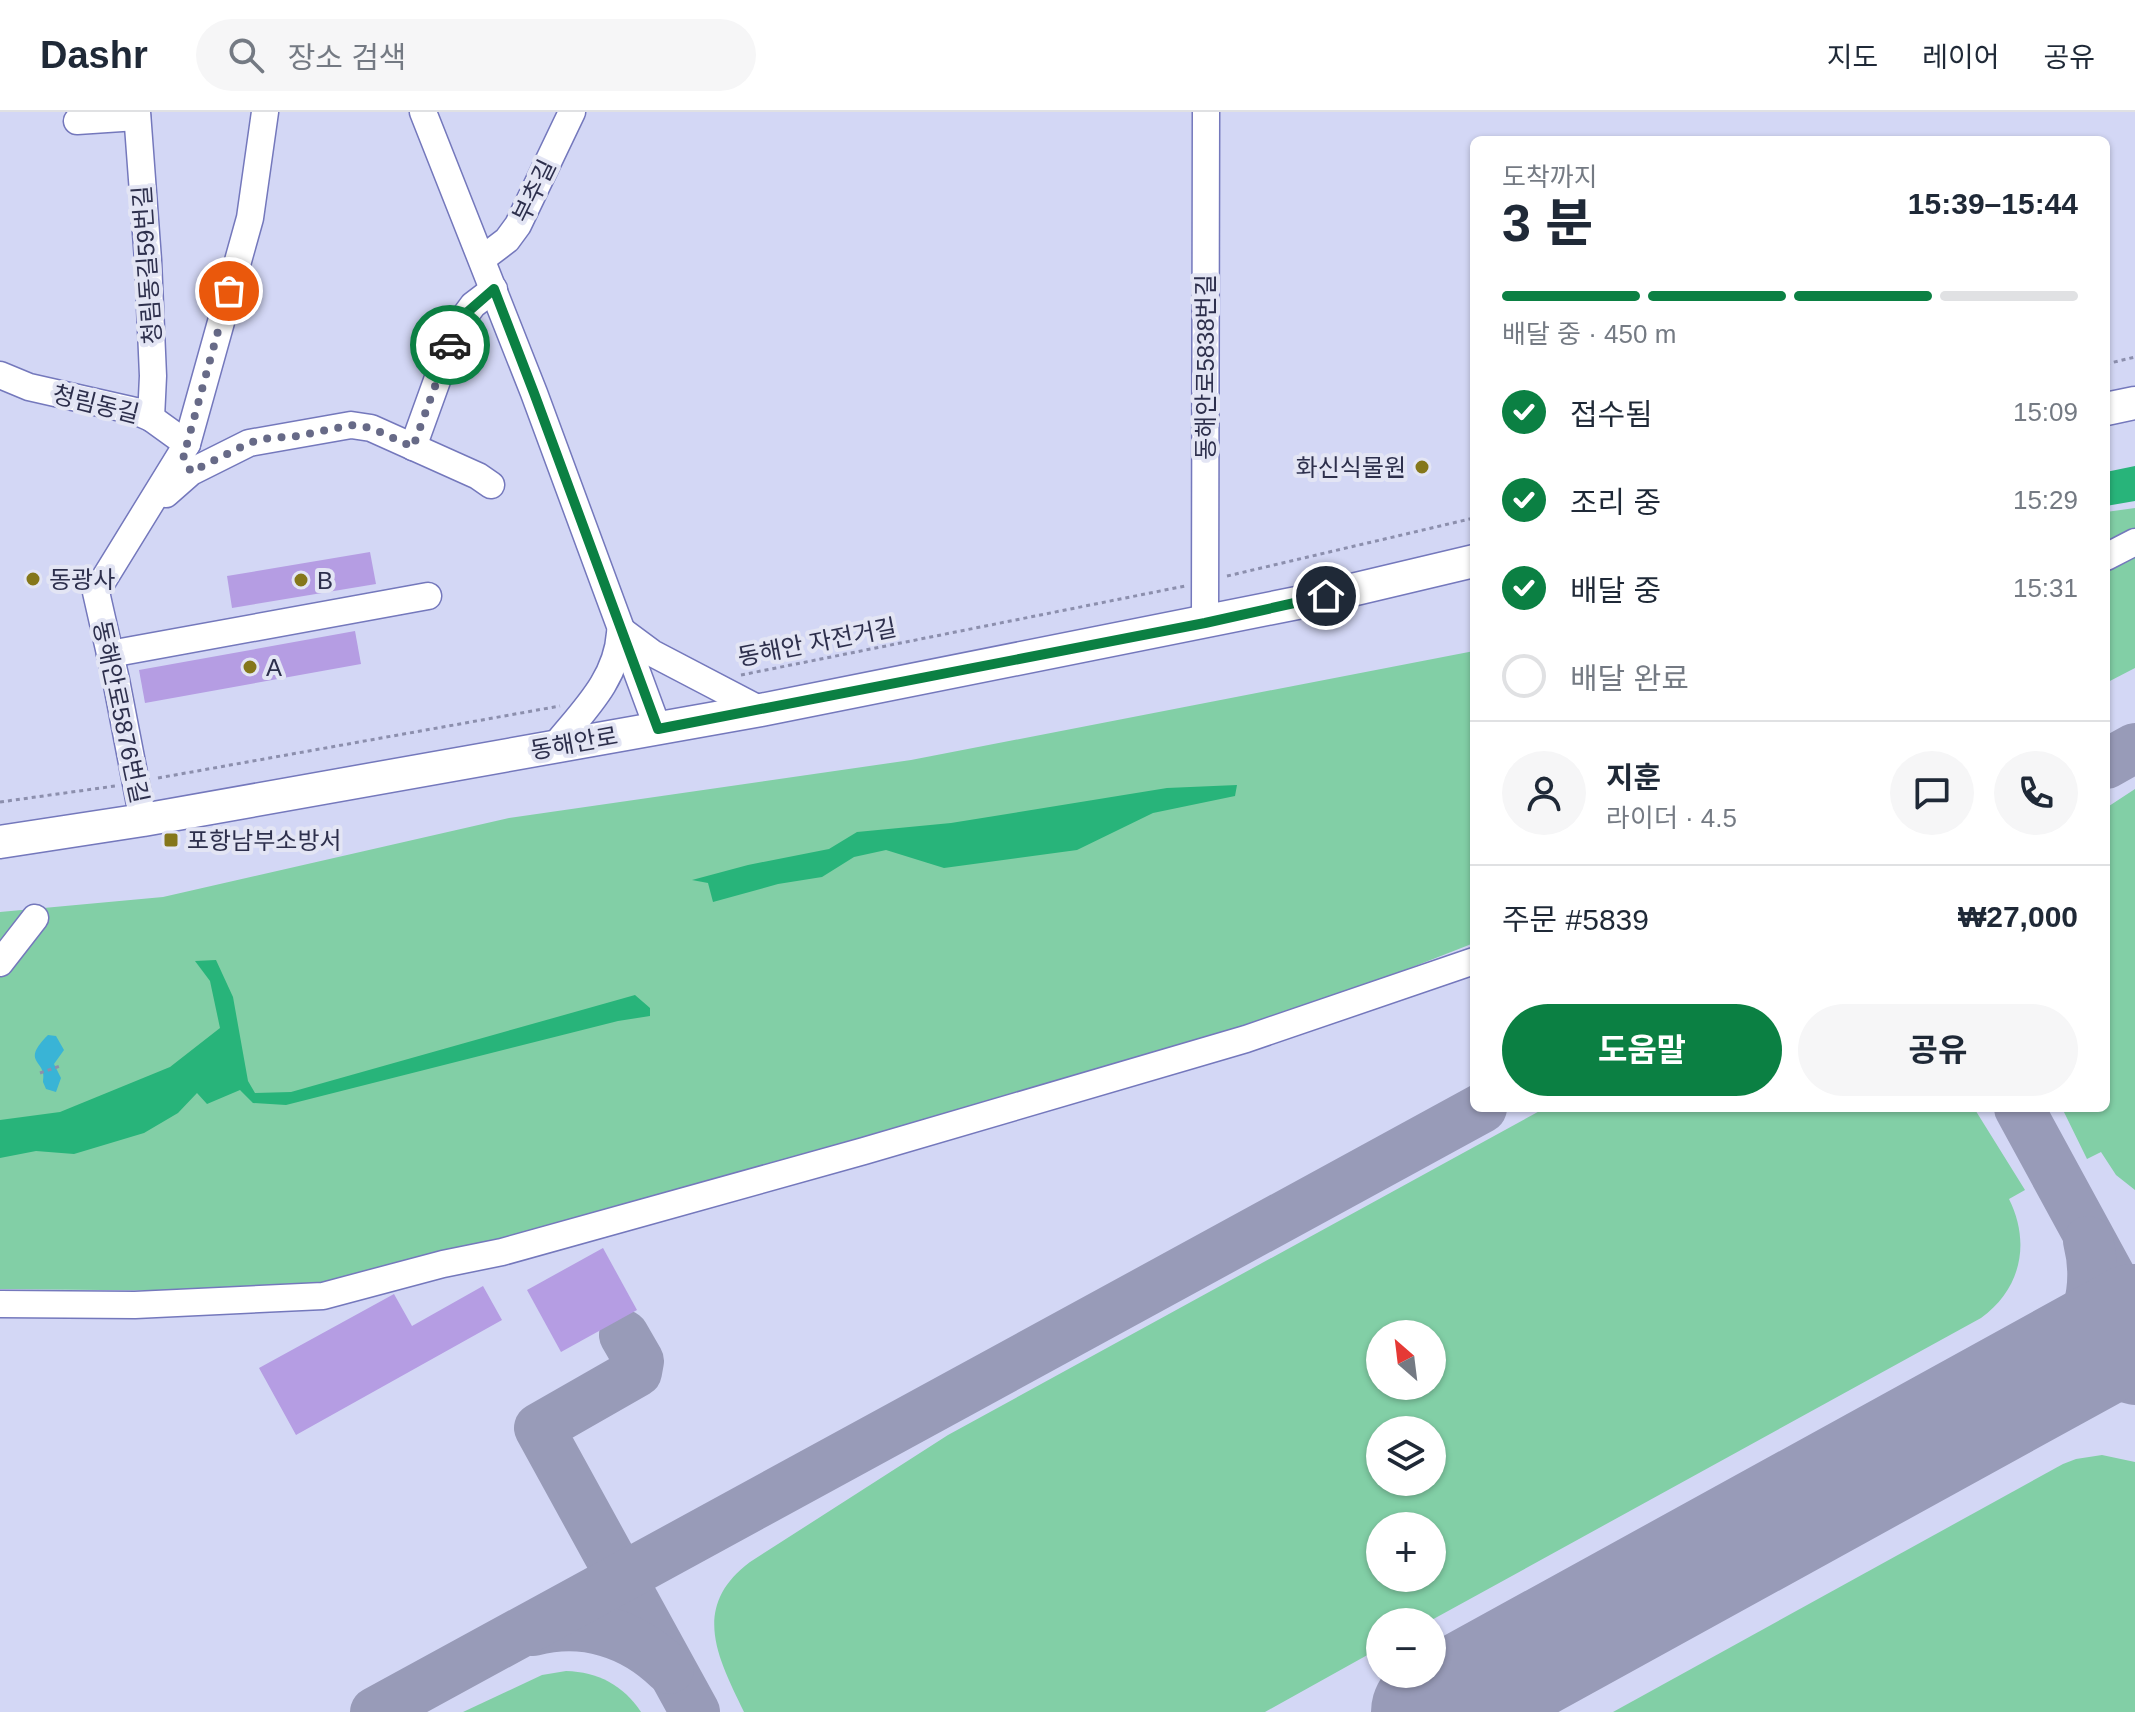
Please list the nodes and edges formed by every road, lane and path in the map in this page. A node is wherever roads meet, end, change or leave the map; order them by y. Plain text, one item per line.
1 (265, 112) edge
2 (423, 112) edge
3 (572, 112) edge
4 (1206, 112) edge
5 (137, 114) edge
6 (77, 121) dead end
7 (482, 259) junction
8 (494, 289) junction
9 (2135, 357) edge
10 (2110, 363) edge
11 (0, 375) edge
12 (2135, 403) edge
13 (2110, 408) edge
14 (151, 418) junction
15 (413, 447) junction
16 (184, 451) junction
17 (491, 485) dead end
18 (1470, 519) edge
19 (2135, 542) edge
20 (2110, 555) edge
21 (1470, 562) edge
22 (1204, 582) junction
23 (428, 596) dead end
24 (1205, 623) junction
25 (621, 630) junction
26 (110, 654) junction
27 (730, 677) dead end
28 (569, 704) dead end
29 (761, 710) junction
30 (658, 729) junction
31 (554, 747) junction
32 (136, 782) junction
33 (0, 802) edge
34 (143, 820) junction
35 (0, 842) edge
36 (35, 918) dead end
37 (1470, 962) edge
38 (0, 963) edge
39 (60, 1066) dead end
40 (40, 1073) dead end
41 (0, 1304) edge

1 - 16 street, 동해안로5876번길
2 - 7 street
3 - 7 street, 부추길
4 - 22 street, 동해안로5838번길
5 - 6 street
5 - 14 street, 청림동길59번길
7 - 8 street
8 - 15 street
8 - 25 street
9 - 10 path
11 - 14 street, 청림동길
12 - 13 main road
14 - 16 street, 청림동길
15 - 16 street
15 - 17 street
16 - 26 street, 동해안로5876번길
18 - 22 path, 동해안 자전거길
19 - 20 street
21 - 24 main road, 동해안로
22 - 24 street, 동해안로5838번길
22 - 27 path, 동해안 자전거길
23 - 26 street
24 - 29 main road, 동해안로
25 - 29 street
25 - 30 street
25 - 31 street
26 - 32 street, 동해안로5876번길
28 - 32 path
29 - 30 main road, 동해안로
30 - 31 main road, 동해안로
31 - 34 main road, 동해안로
32 - 33 path
32 - 34 street, 동해안로5876번길
34 - 35 main road, 동해안로
36 - 38 street
37 - 41 street
39 - 40 path

